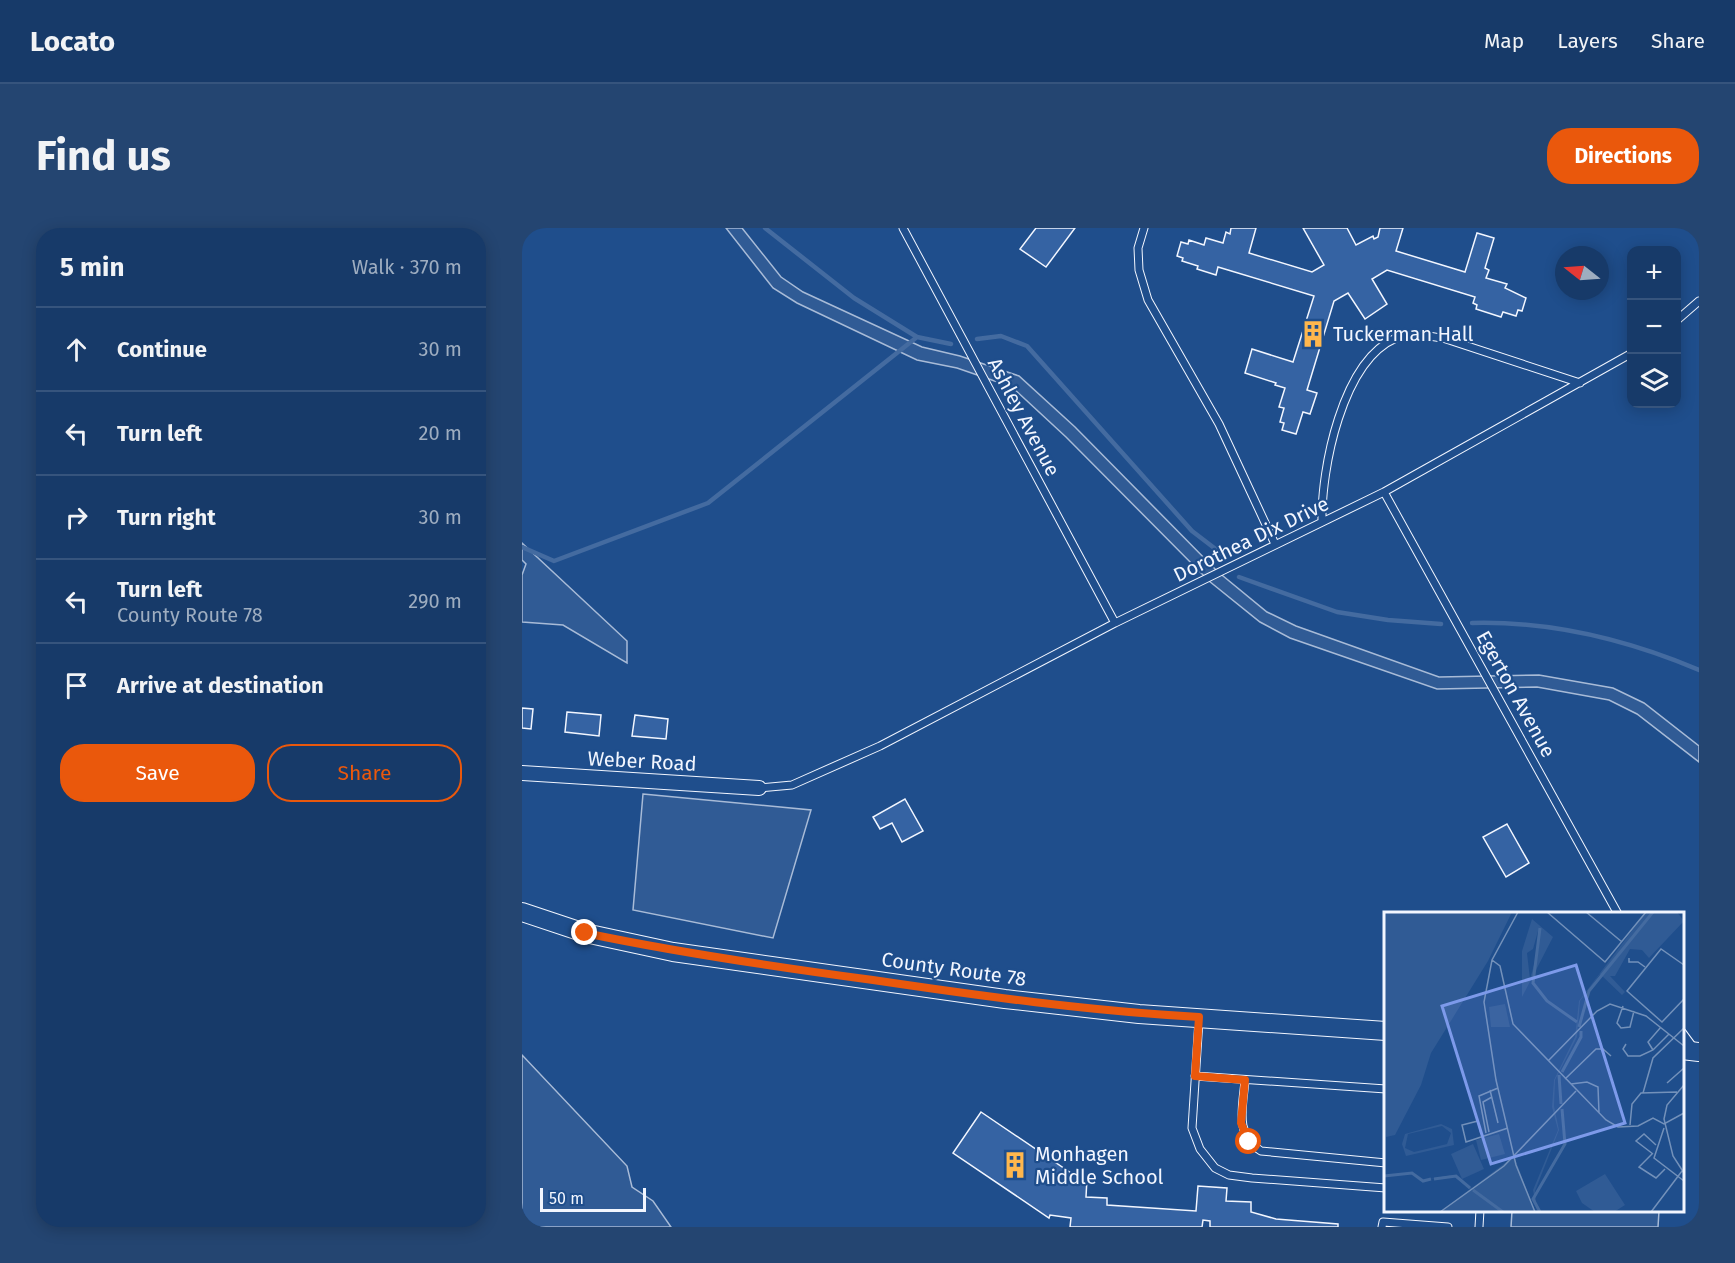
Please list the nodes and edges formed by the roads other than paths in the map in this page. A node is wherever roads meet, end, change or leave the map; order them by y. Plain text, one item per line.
1 (903, 228) edge
2 (1144, 228) edge
3 (1699, 301) edge
4 (1681, 317) edge
5 (1630, 354) edge
6 (1580, 383) junction
7 (1384, 492) junction
8 (1322, 522) junction
9 (1275, 544) junction
10 (1115, 623) junction
11 (522, 773) edge
12 (759, 788) joint
13 (522, 912) edge
14 (1617, 912) edge
15 (1199, 1017) junction
16 (1384, 1031) edge
17 (1684, 1034) edge
18 (1694, 1053) edge
19 (1195, 1076) junction
20 (1245, 1080) junction
21 (1384, 1089) edge
22 (1384, 1163) edge
23 (1384, 1188) edge
24 (1480, 1212) edge
25 (1382, 1227) edge
26 (1448, 1227) edge
27 (1479, 1227) edge

1 - 10 lane, Ashley Avenue
2 - 9 lane
3 - 4 lane
5 - 6 lane, Dorothea Dix Drive
6 - 7 lane, Dorothea Dix Drive
6 - 8 lane
7 - 8 lane, Dorothea Dix Drive
7 - 14 lane, Egerton Avenue
8 - 9 lane, Dorothea Dix Drive
9 - 10 lane, Dorothea Dix Drive
10 - 12 lane, Dorothea Dix Drive
11 - 12 street, Weber Road
13 - 15 street, County Route 78
15 - 16 street, County Route 78
15 - 19 lane
17 - 18 lane
19 - 20 lane
19 - 23 lane
20 - 21 lane
20 - 22 lane
24 - 27 lane
25 - 26 lane

